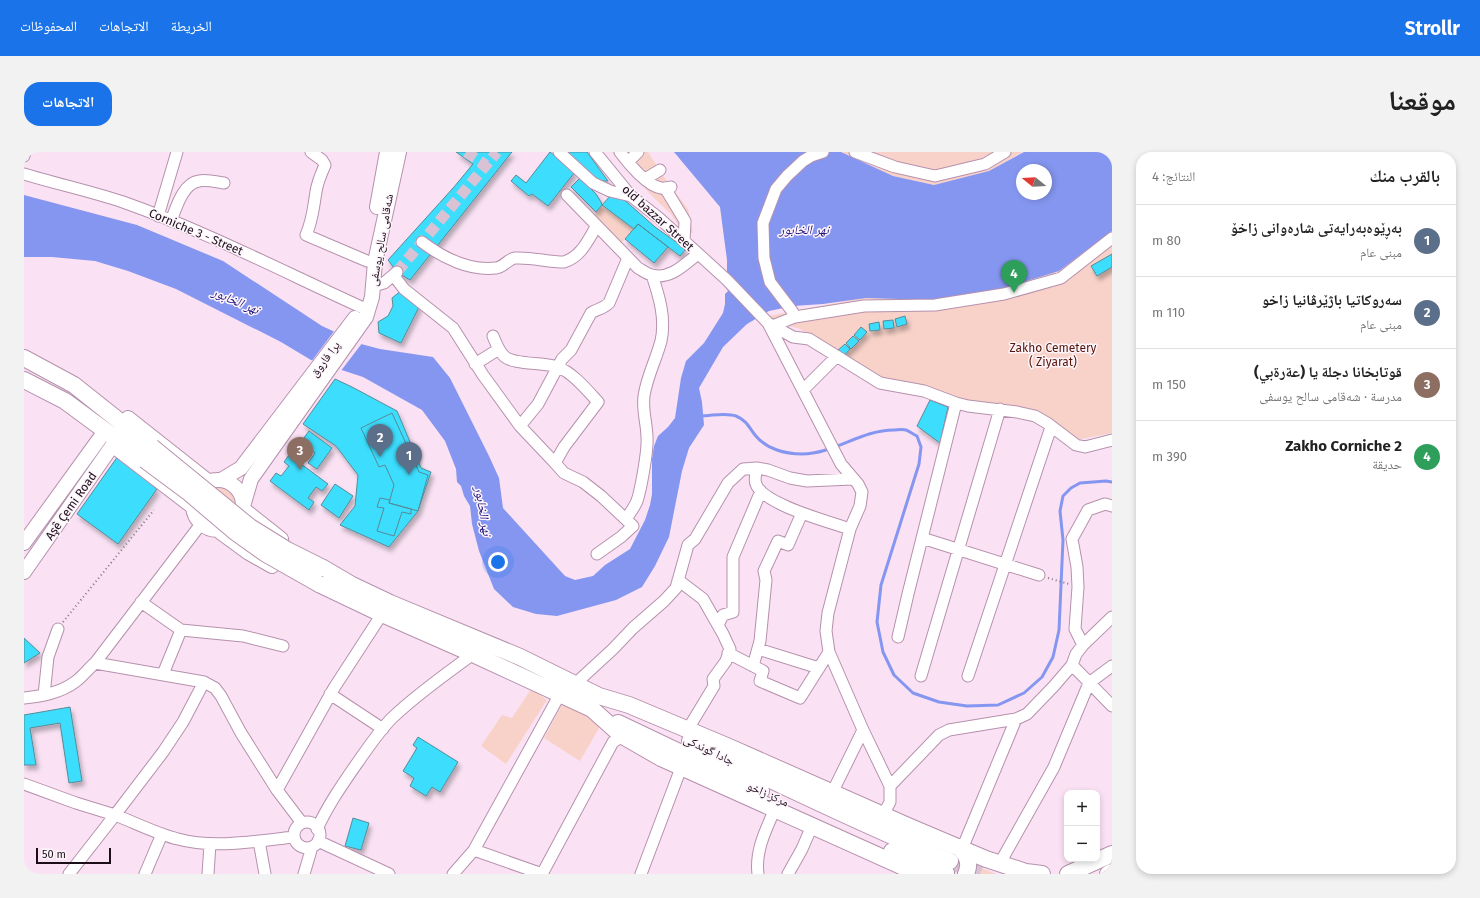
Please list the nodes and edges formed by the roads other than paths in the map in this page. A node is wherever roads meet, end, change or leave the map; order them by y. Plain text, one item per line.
1 (25, 152) edge
2 (177, 152) edge
3 (310, 152) edge
4 (387, 152) edge
5 (398, 152) edge
6 (559, 152) edge
7 (595, 152) edge
8 (620, 152) edge
9 (638, 152) edge
10 (823, 152) edge
11 (1005, 152) edge
12 (858, 153) edge
13 (24, 156) edge
14 (628, 162) junction
15 (660, 170) dead end
16 (24, 174) edge
17 (645, 179) junction
18 (224, 183) dead end
19 (567, 195) dead end
20 (631, 196) junction
21 (158, 216) junction
22 (171, 220) junction
23 (596, 227) junction
24 (1112, 238) edge
25 (422, 242) dead end
26 (684, 242) junction
27 (698, 254) junction
28 (628, 258) junction
29 (367, 261) junction
30 (652, 275) junction
31 (373, 286) junction
32 (361, 307) junction
33 (794, 314) junction
34 (357, 323) junction
35 (770, 324) junction
36 (493, 336) dead end
37 (499, 349) junction
38 (838, 356) junction
39 (24, 358) edge
40 (475, 364) junction
41 (558, 368) junction
42 (24, 380) edge
43 (803, 390) junction
44 (299, 402) junction
45 (956, 403) junction
46 (97, 404) junction
47 (1000, 409) junction
48 (520, 426) junction
49 (1051, 427) junction
50 (109, 438) junction
51 (1112, 440) edge
52 (149, 453) junction
53 (180, 458) junction
54 (555, 463) junction
55 (757, 468) junction
56 (852, 479) junction
57 (215, 481) junction
58 (162, 483) junction
59 (761, 490) junction
60 (244, 506) junction
61 (1112, 506) edge
62 (193, 507) junction
63 (802, 513) junction
64 (626, 519) junction
65 (201, 524) junction
66 (267, 528) junction
67 (850, 529) junction
68 (218, 531) junction
69 (922, 538) junction
70 (24, 543) edge
71 (958, 549) junction
72 (249, 553) junction
73 (597, 554) dead end
74 (1006, 564) junction
75 (24, 572) edge
76 (1039, 575) road end
77 (678, 580) junction
78 (351, 592) junction
79 (141, 602) junction
80 (382, 614) junction
81 (1112, 617) edge
82 (718, 625) junction
83 (58, 629) road end
84 (181, 630) junction
85 (898, 637) dead end
86 (1083, 645) junction
87 (283, 646) dead end
88 (758, 649) junction
89 (829, 652) junction
90 (728, 653) junction
91 (474, 654) junction
92 (95, 663) junction
93 (1072, 665) junction
94 (753, 666) junction
95 (1112, 666) edge
96 (819, 668) junction
97 (163, 674) junction
98 (921, 676) dead end
99 (968, 676) dead end
100 (204, 682) junction
101 (1089, 683) junction
102 (575, 684) junction
103 (330, 694) junction
104 (560, 694) junction
105 (44, 695) junction
106 (24, 698) edge
107 (595, 703) junction
108 (1112, 706) edge
109 (1016, 720) junction
110 (383, 729) junction
111 (688, 729) junction
112 (863, 730) junction
113 (623, 736) junction
114 (681, 768) junction
115 (24, 784) edge
116 (890, 786) junction
117 (277, 790) junction
118 (832, 793) junction
119 (775, 809) junction
120 (115, 815) junction
121 (883, 815) junction
122 (302, 823) junction
123 (812, 826) junction
124 (318, 829) junction
125 (162, 834) junction
126 (294, 837) junction
127 (259, 841) junction
128 (210, 844) junction
129 (315, 844) junction
130 (960, 848) junction
131 (474, 850) junction
132 (1112, 854) edge
133 (1000, 863) junction
134 (948, 867) tunnel mouth
135 (1112, 872) edge
136 (914, 873) edge
137 (1019, 873) edge
138 (68, 874) edge
139 (145, 874) edge
140 (208, 874) edge
141 (265, 874) edge
142 (304, 874) edge
143 (389, 874) edge
144 (453, 874) edge
145 (542, 874) edge
146 (641, 874) edge
147 (758, 874) edge
148 (788, 874) edge
149 (966, 874) edge
150 (1042, 874) edge
151 (1068, 874) edge
152 (1108, 874) edge

1 - 13 street
2 - 21 street
3 - 29 street
4 - 29 main road, شەقامی سالح یوسفی
5 - 31 main road, شەقامی سالح یوسفی
6 - 20 street
7 - 20 street, old bazzar Street
8 - 14 street
9 - 14 street
10 - 33 street
11 - 12 street
14 - 17 street
15 - 17 street
16 - 21 street, Corniche 3 - Street
17 - 26 street
18 - 22 street
19 - 23 street
20 - 26 street, old bazzar Street
21 - 22 street, Corniche 3 - Street
22 - 32 street, Corniche 3 - Street
23 - 25 street
23 - 28 street
24 - 33 street
26 - 27 street, old bazzar Street
27 - 30 street
27 - 35 street, old bazzar Street
28 - 30 street
28 - 41 street
29 - 32 main road, شەقامی سالح یوسفی
30 - 64 street
31 - 34 main road, شەقامی سالح یوسفی
31 - 40 street
32 - 34 main road, شەقامی سالح یوسفی
33 - 35 street
34 - 44 main road, پرا فاروق
35 - 38 street
35 - 43 street
36 - 37 street
37 - 40 street
37 - 41 street
38 - 43 street
38 - 45 street
39 - 46 highway
40 - 48 street
41 - 48 street
41 - 54 street
42 - 50 highway
43 - 56 street
44 - 57 main road
44 - 60 main road
45 - 47 street
45 - 69 street
46 - 52 highway
46 - 53 main road
47 - 49 street
47 - 71 street
48 - 54 street
49 - 51 street
49 - 74 street
50 - 52 highway
50 - 58 main road
50 - 70 main road, Aşê Çemi Road
50 - 75 main road, Aşê Çemi Road
52 - 78 highway, bridge
52 - 78 highway, bridge
53 - 57 main road
53 - 58 main road
54 - 64 street
55 - 56 street
55 - 59 street
55 - 77 street
56 - 67 street
57 - 60 main road
57 - 62 main road
58 - 62 main road
59 - 63 street
59 - 82 street
60 - 66 main road
60 - 68 main road
61 - 86 street
62 - 65 main road
63 - 67 street
63 - 88 street
64 - 73 street
65 - 68 main road
65 - 79 street
66 - 72 main road
66 - 78 main road
67 - 89 street
68 - 72 main road
69 - 71 street
69 - 85 street
71 - 74 street
71 - 98 street
72 - 78 main road
74 - 76 street
74 - 99 street
77 - 82 street
77 - 102 street
78 - 80 highway
78 - 102 highway
79 - 84 street
79 - 92 street
80 - 91 highway
80 - 103 street
81 - 86 street
82 - 90 street
83 - 105 street
84 - 87 street
84 - 97 street
86 - 93 street
88 - 94 street
88 - 96 street
89 - 96 street
89 - 112 street
90 - 94 street
90 - 111 street
91 - 104 highway
91 - 110 street
92 - 97 street
92 - 105 street
93 - 101 street
93 - 109 street
94 - 96 street
95 - 101 street
97 - 100 street
100 - 117 street
100 - 120 street
101 - 108 street
101 - 133 street
102 - 107 highway
103 - 110 street
103 - 117 street
104 - 107 highway
104 - 131 street
105 - 106 street
107 - 111 highway
107 - 113 highway
107 - 134 highway, مركز زاخو
109 - 116 street
109 - 130 street
110 - 124 street
111 - 118 highway
112 - 116 street
112 - 118 street
113 - 114 highway
113 - 145 street
114 - 119 highway
114 - 146 street
115 - 120 street
116 - 121 street
117 - 122 street
118 - 121 highway
119 - 123 highway
119 - 147 street
120 - 125 street
120 - 138 street
121 - 130 highway
122 - 124 street
122 - 126 street
123 - 136 highway
123 - 148 street
124 - 129 street
125 - 128 street
125 - 139 street
126 - 127 street
126 - 129 street
127 - 128 street
127 - 141 street
128 - 140 street
129 - 142 street
129 - 143 street
130 - 133 highway
130 - 149 highway
131 - 144 street
131 - 145 street
132 - 151 highway
133 - 137 highway
135 - 152 highway
137 - 150 highway

